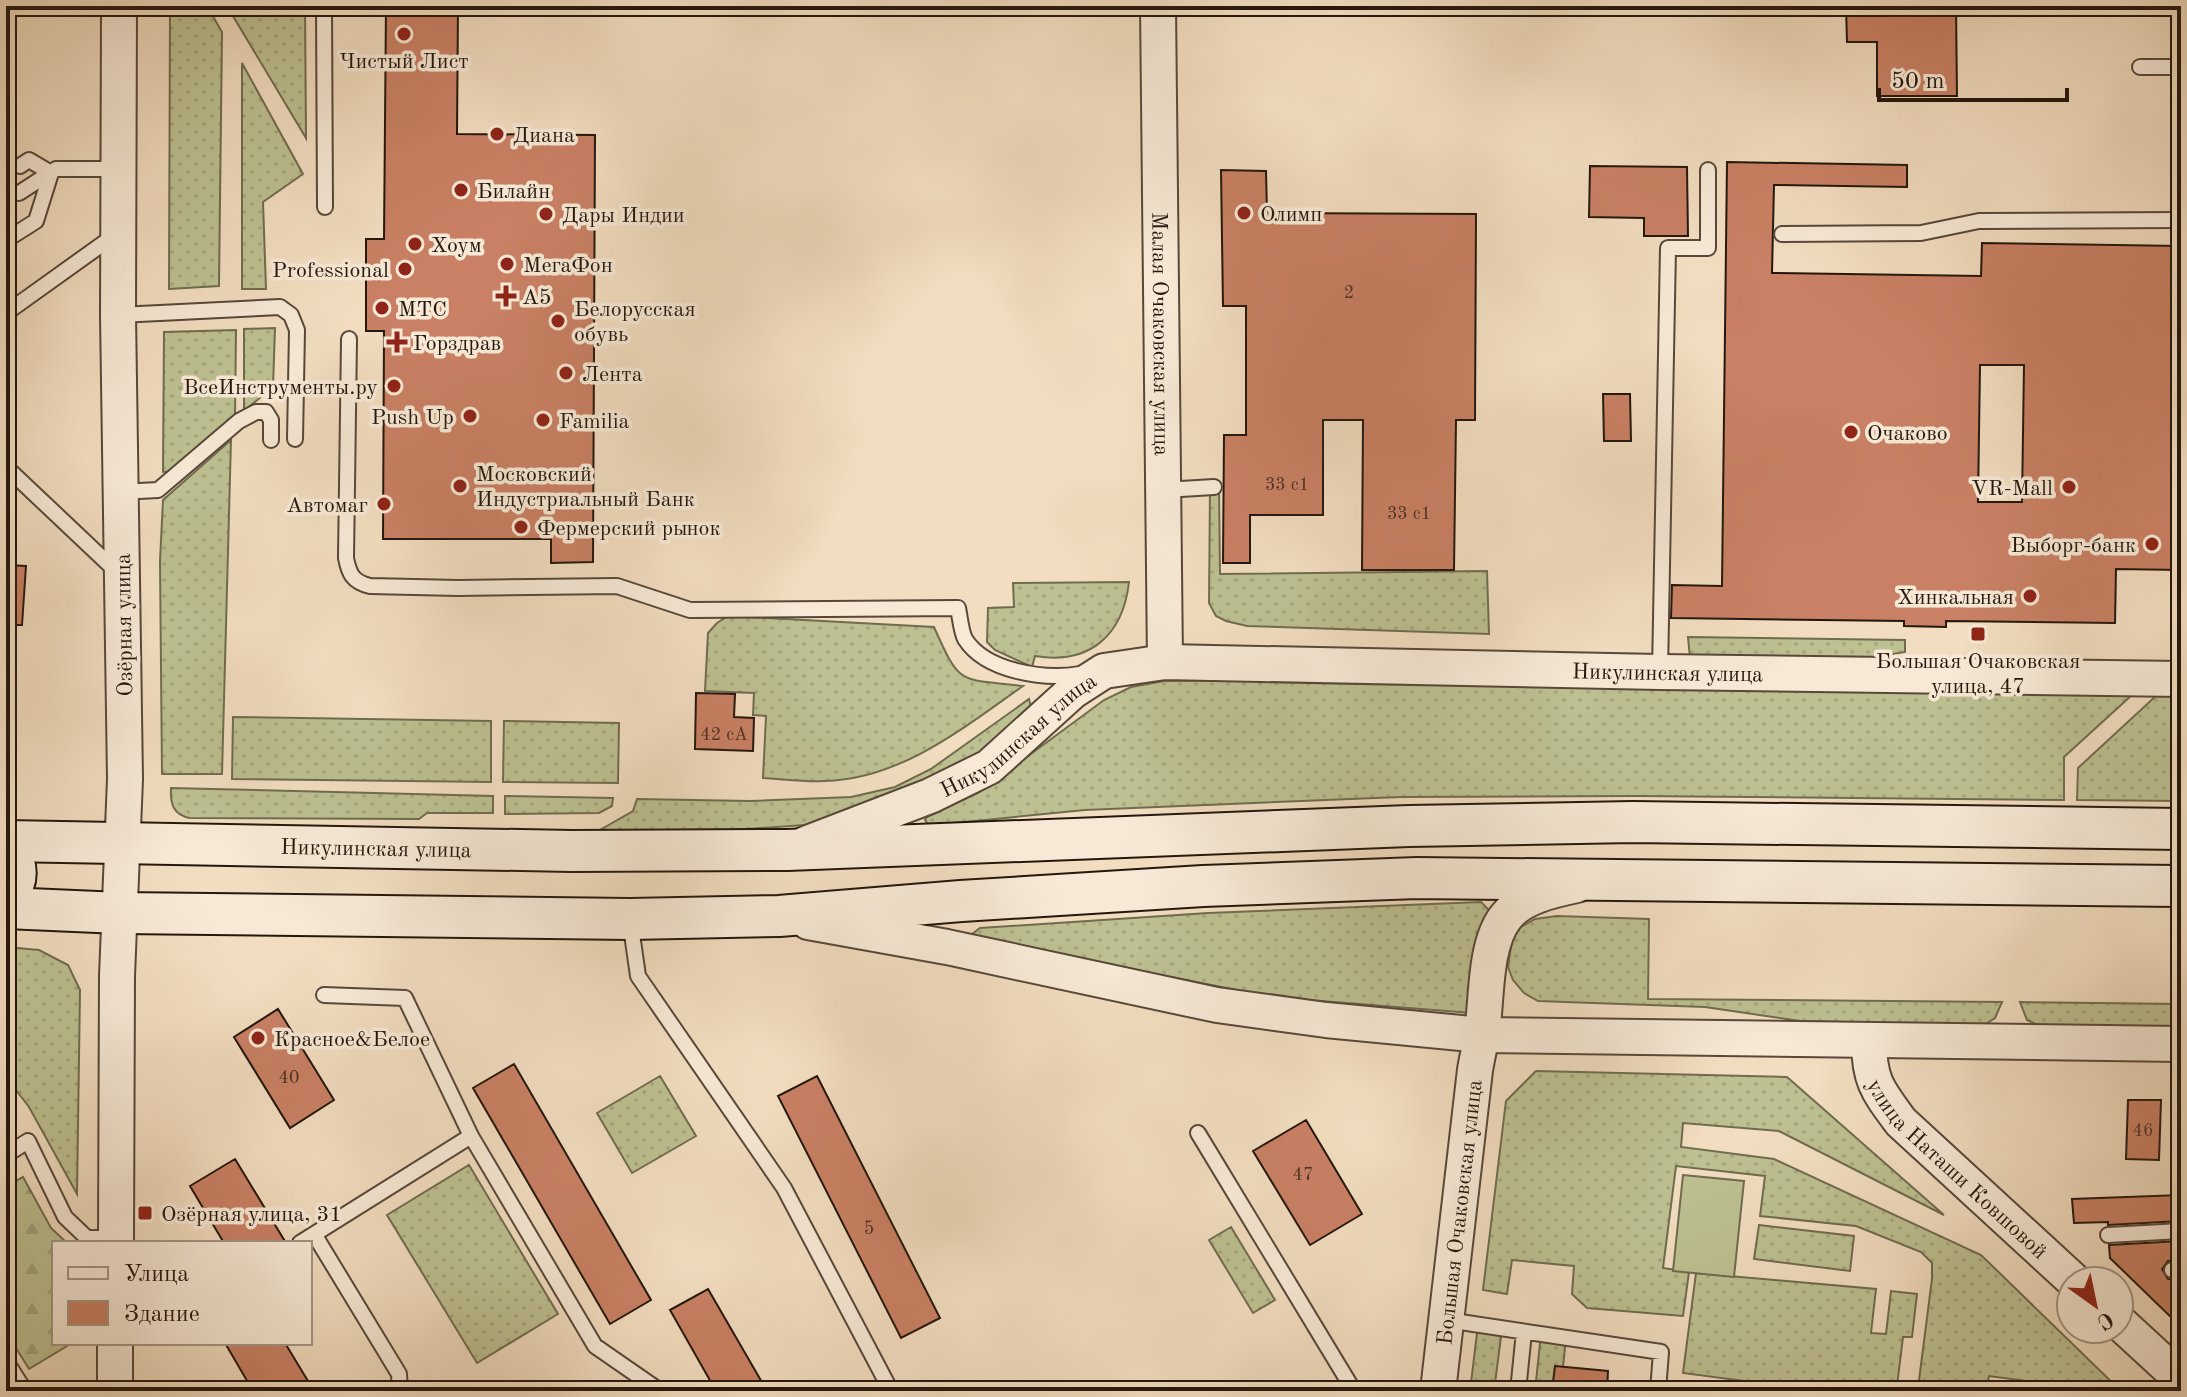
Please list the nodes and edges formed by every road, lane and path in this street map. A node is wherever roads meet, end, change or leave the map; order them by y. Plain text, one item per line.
1 (119, 6) edge
2 (324, 6) edge
3 (1158, 6) edge
4 (2140, 67) dead end
5 (2181, 67) edge
6 (20, 166) dead end
7 (119, 169) junction
8 (1708, 170) dead end
9 (51, 173) junction
10 (19, 193) dead end
11 (325, 207) dead end
12 (2181, 220) edge
13 (118, 232) junction
14 (1782, 234) dead end
15 (6, 240) edge
16 (6, 313) edge
17 (118, 315) junction
18 (349, 339) dead end
19 (295, 439) dead end
20 (271, 440) dead end
21 (6, 467) edge
22 (1214, 487) dead end
23 (1163, 490) junction
24 (120, 492) junction
25 (122, 577) junction
26 (1165, 662) junction
27 (1104, 671) junction
28 (1660, 672) junction
29 (2181, 679) edge
30 (2181, 829) edge
31 (6, 841) edge
32 (122, 845) junction
33 (6, 849) edge
34 (787, 850) junction
35 (1616, 879) junction
36 (2181, 886) edge
37 (6, 897) edge
38 (6, 908) edge
39 (120, 913) junction
40 (779, 916) junction
41 (630, 919) junction
42 (324, 995) dead end
43 (1482, 1035) junction
44 (1869, 1041) junction
45 (2181, 1044) edge
46 (1198, 1133) dead end
47 (471, 1136) junction
48 (6, 1155) edge
49 (2181, 1231) edge
50 (314, 1234) junction
51 (2108, 1235) dead end
52 (116, 1240) edge
53 (303, 1241) edge
54 (2057, 1265) edge
55 (1446, 1320) junction
56 (1524, 1332) junction
57 (2135, 1337) edge
58 (115, 1345) edge
59 (6, 1361) edge
60 (2181, 1379) edge
61 (25, 1391) edge
62 (115, 1391) edge
63 (400, 1391) edge
64 (660, 1391) edge
65 (891, 1391) edge
66 (1354, 1391) edge
67 (1438, 1391) edge
68 (1518, 1391) edge
69 (1658, 1391) edge

1 - 7 street, Озёрная улица
2 - 11 lane
3 - 23 street, Малая Очаковская улица
4 - 5 lane
6 - 9 lane
7 - 9 lane
7 - 13 street, Озёрная улица
8 - 28 lane
9 - 10 lane
9 - 15 lane
12 - 14 lane
13 - 16 lane
13 - 17 street, Озёрная улица
17 - 19 lane
17 - 24 street, Озёрная улица
18 - 27 lane
20 - 24 lane
21 - 25 lane
22 - 23 lane
23 - 26 street, Малая Очаковская улица
24 - 25 street, Озёрная улица
25 - 32 street, Озёрная улица
26 - 27 street, Никулинская улица
26 - 28 street, Никулинская улица
27 - 34 street, Никулинская улица
28 - 29 street, Никулинская улица
30 - 34 main road
31 - 32 main road, Никулинская улица
32 - 34 main road, Никулинская улица
32 - 39 street, Озёрная улица
33 - 37 main road
35 - 36 main road
35 - 40 main road
35 - 43 street, Большая Очаковская улица
38 - 39 main road
39 - 41 main road
39 - 52 street, Озёрная улица
40 - 41 main road
40 - 43 street
41 - 65 lane
42 - 47 lane
43 - 44 street
43 - 55 street, Большая Очаковская улица
44 - 45 street
44 - 54 street, улица Наташи Ковшовой
46 - 66 lane
47 - 50 lane
47 - 64 lane
48 - 52 lane
49 - 51 lane
50 - 53 lane
50 - 63 lane
55 - 56 lane
55 - 67 street, Большая Очаковская улица
56 - 68 lane
56 - 69 lane
57 - 60 street
58 - 62 street
59 - 61 lane

